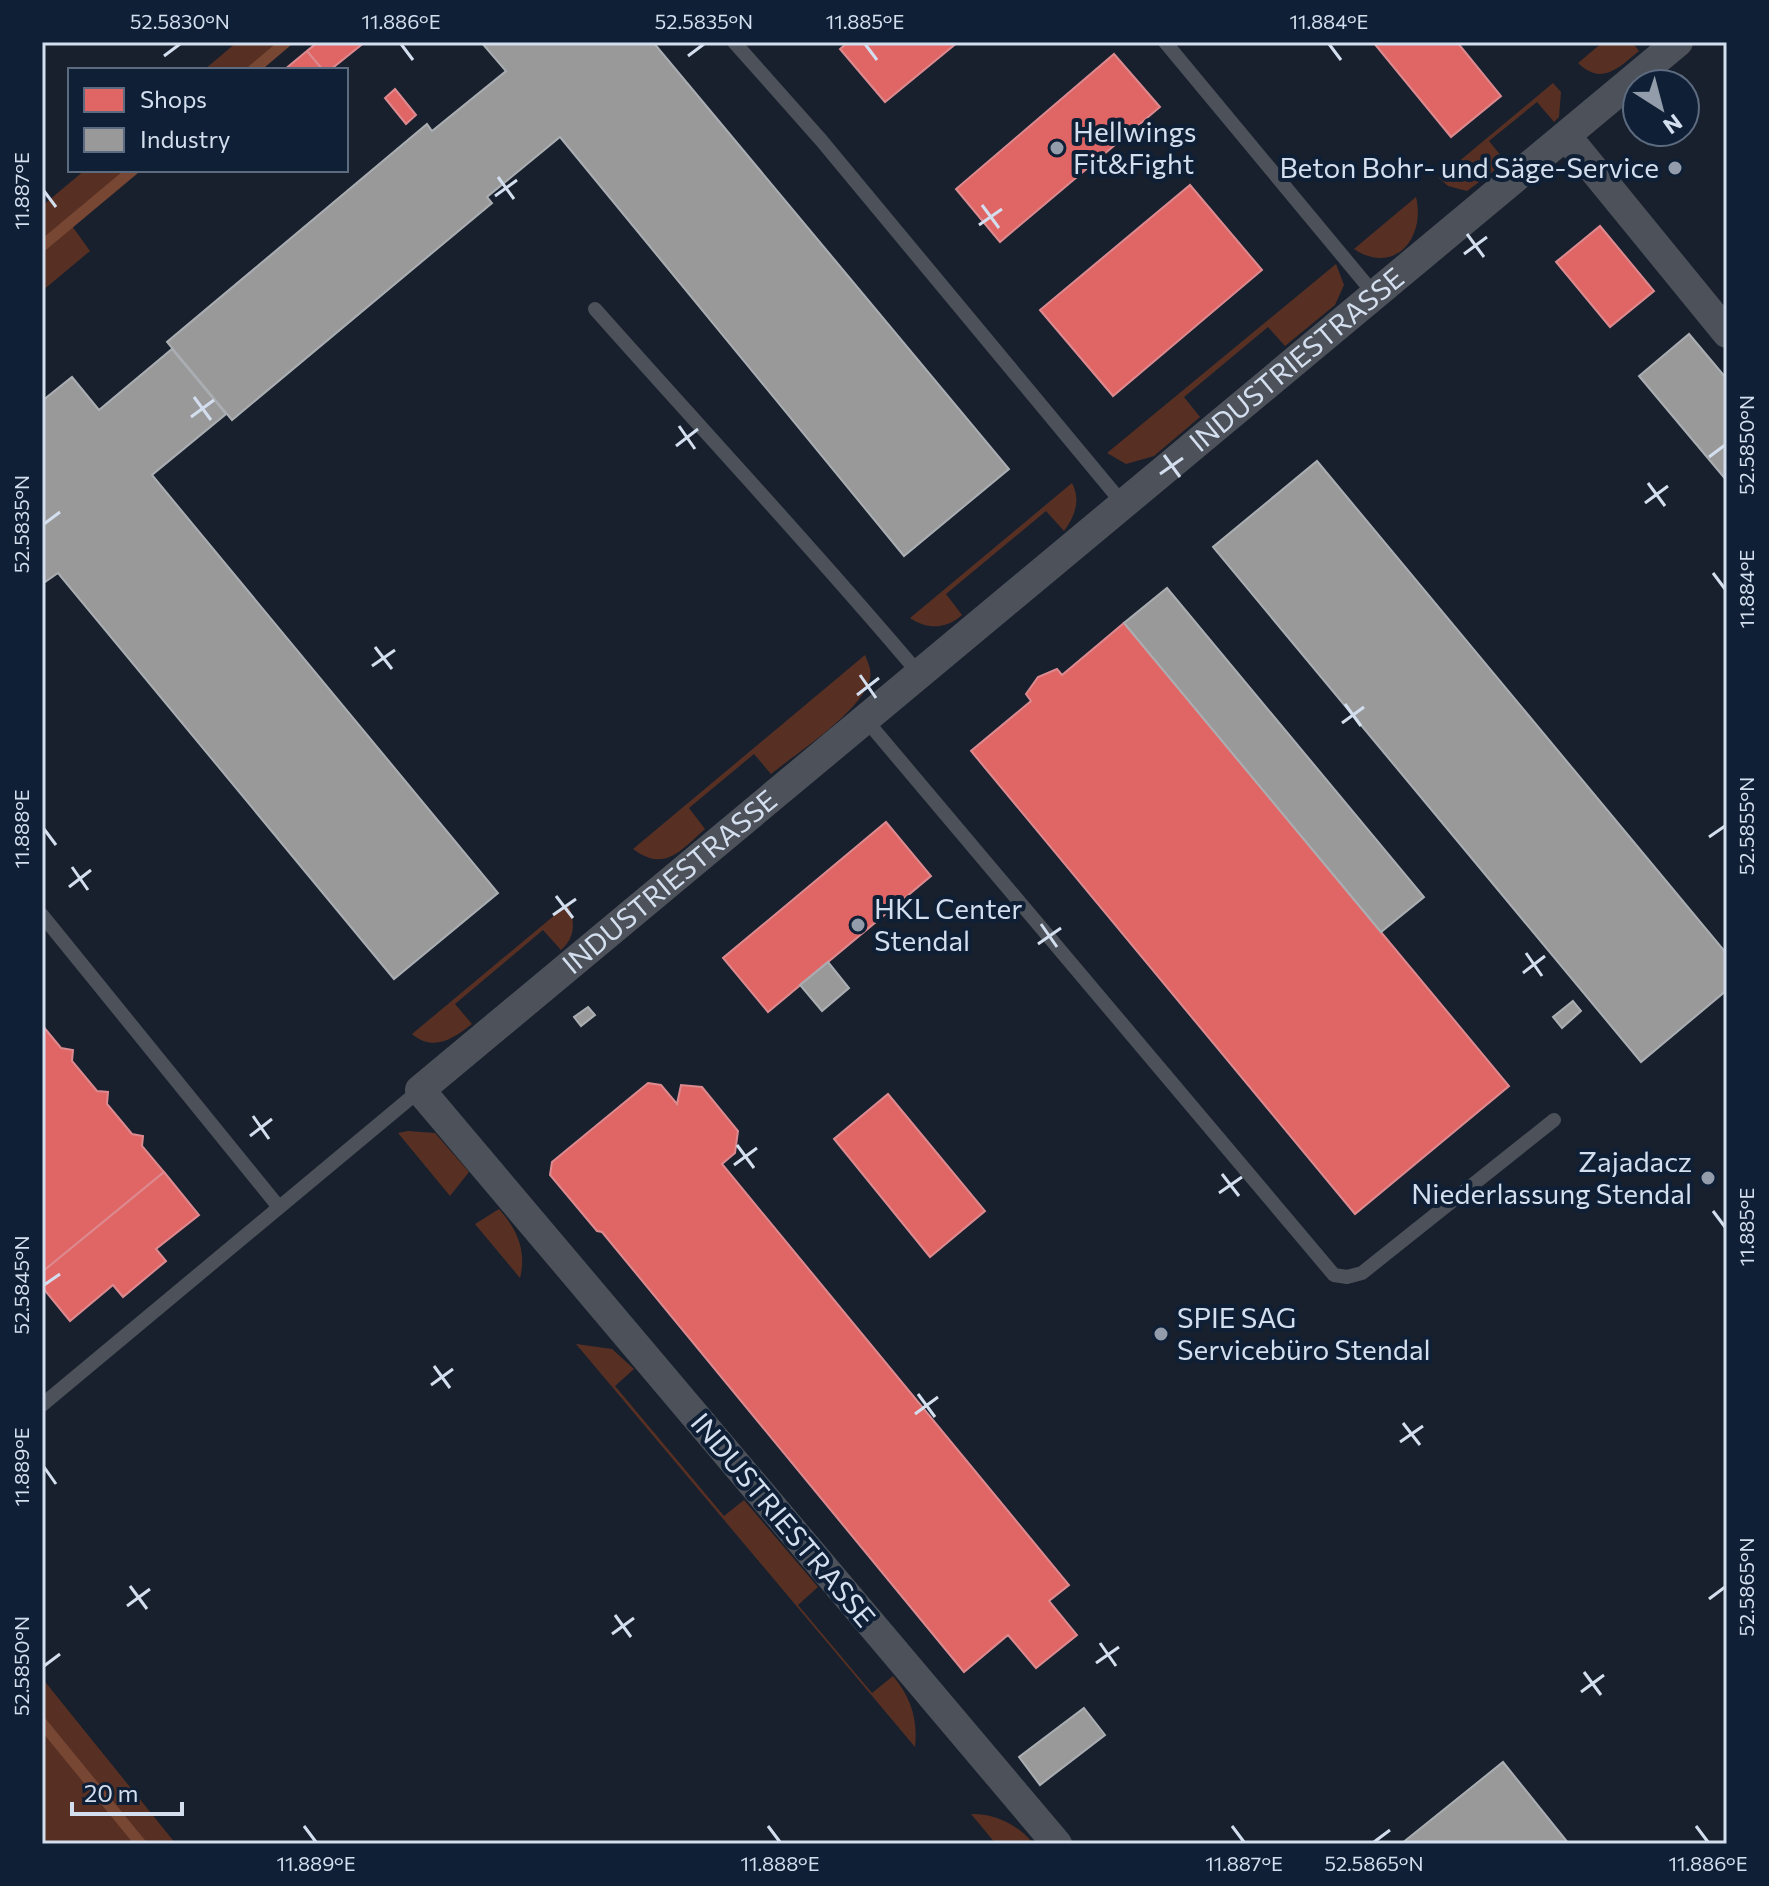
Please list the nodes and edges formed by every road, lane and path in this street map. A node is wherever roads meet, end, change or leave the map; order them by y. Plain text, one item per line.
1 (734, 42) edge
2 (1165, 42) edge
3 (1678, 42) edge
4 (1567, 137) junction
5 (1376, 296) junction
6 (595, 309) dead end
7 (1722, 316) edge
8 (1124, 505) junction
9 (920, 675) junction
10 (866, 720) junction
11 (42, 915) edge
12 (420, 1090) junction
13 (1554, 1120) dead end
14 (278, 1206) junction
15 (42, 1405) edge
16 (1057, 1844) edge

1 - 8 lane
2 - 5 lane
3 - 4 street, INDUSTRIESTRASSE
4 - 5 street, INDUSTRIESTRASSE
4 - 7 street
5 - 8 street, INDUSTRIESTRASSE
6 - 9 lane
8 - 9 street, INDUSTRIESTRASSE
9 - 10 street, INDUSTRIESTRASSE
10 - 12 street, INDUSTRIESTRASSE
10 - 13 lane
11 - 14 lane
12 - 14 lane
12 - 16 street, INDUSTRIESTRASSE
14 - 15 lane

